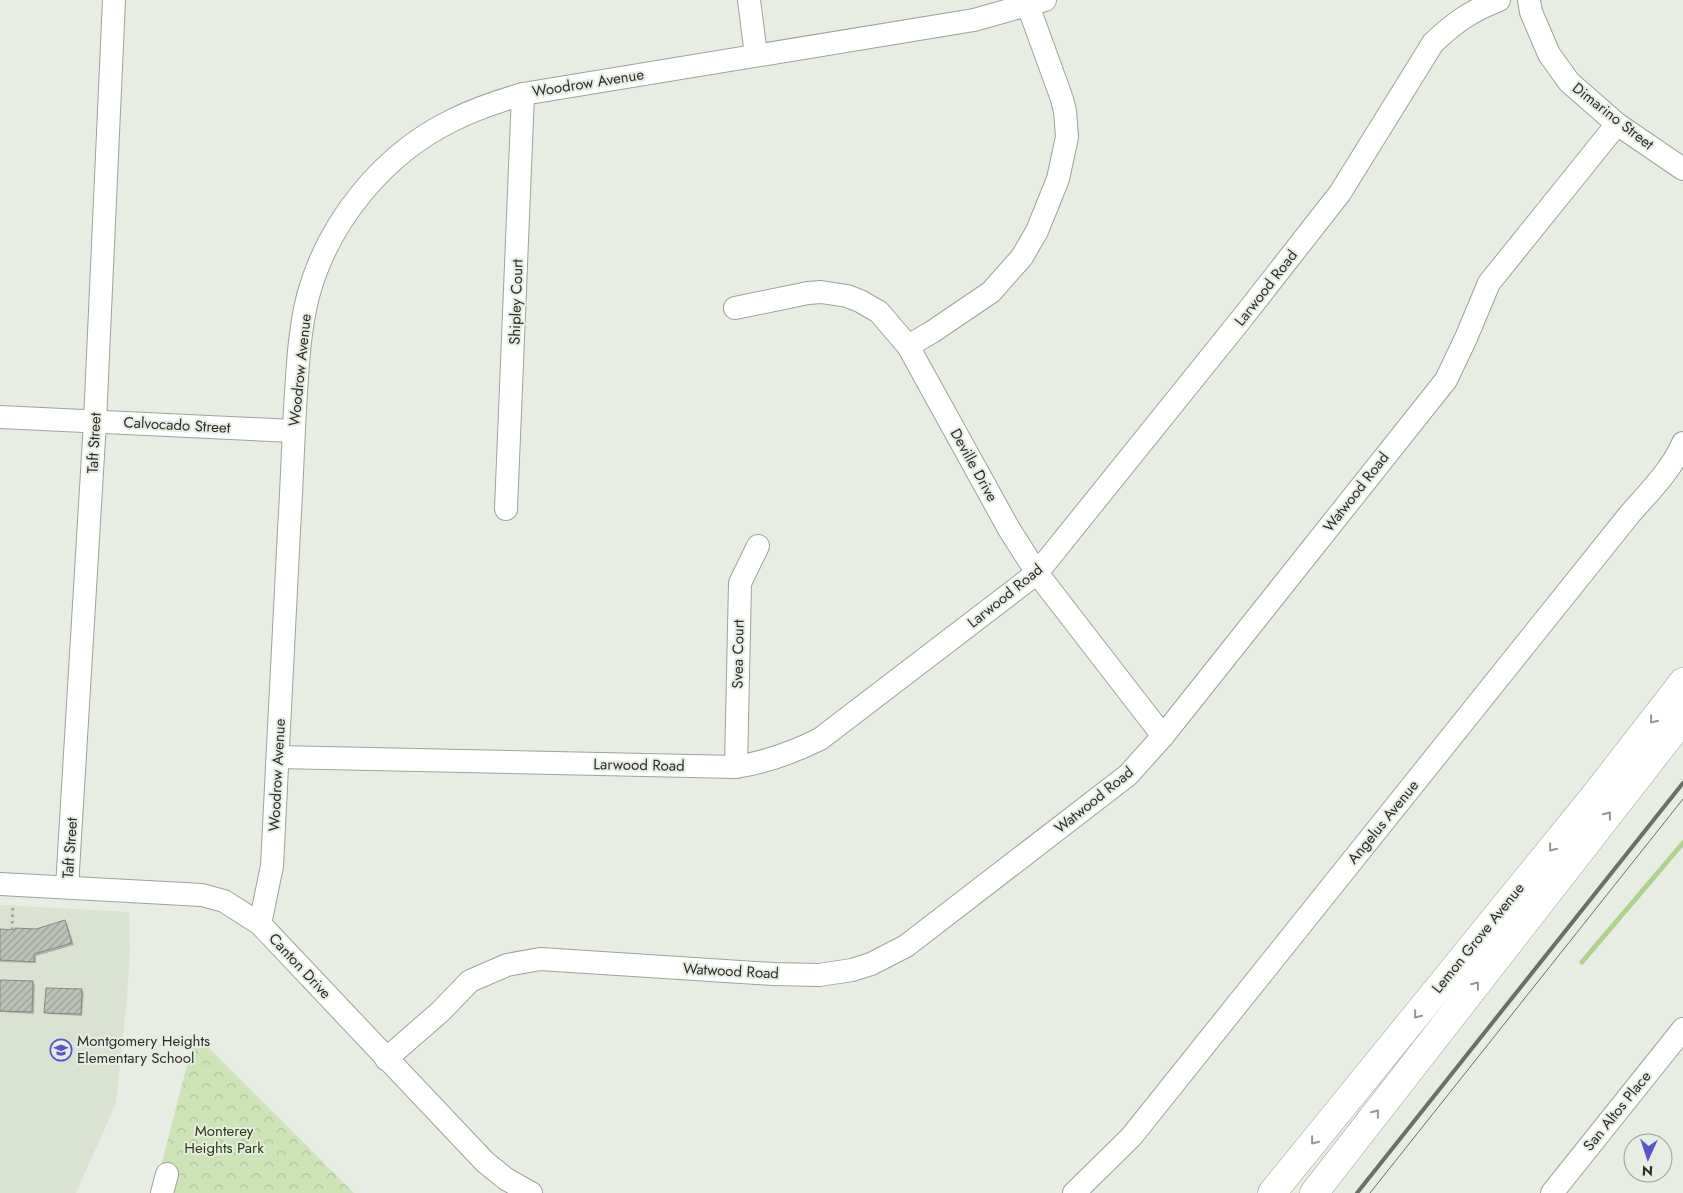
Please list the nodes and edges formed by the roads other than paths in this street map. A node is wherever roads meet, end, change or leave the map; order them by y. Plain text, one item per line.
1 (114, 0) edge
2 (749, 0) edge
3 (1499, 0) edge
4 (1529, 0) edge
5 (1033, 2) edge
6 (756, 56) junction
7 (523, 94) junction
8 (1617, 124) junction
9 (1683, 169) edge
10 (735, 308) dead end
11 (908, 346) junction
12 (0, 417) edge
13 (95, 422) junction
14 (293, 431) junction
15 (1683, 444) edge
16 (506, 510) dead end
17 (758, 546) dead end
18 (1037, 573) junction
19 (1683, 682) edge
20 (1683, 719) edge
21 (1163, 736) junction
22 (278, 757) junction
23 (736, 766) junction
24 (0, 884) edge
25 (67, 886) junction
26 (260, 924) junction
27 (1683, 1029) edge
28 (386, 1059) junction
29 (531, 1193) edge
30 (1074, 1193) edge
31 (1272, 1193) edge
32 (1314, 1193) edge
33 (1552, 1193) edge

1 - 13 street, Taft Street
2 - 6 street
3 - 18 street, Larwood Road
4 - 8 street, Dimarino Street
5 - 6 street, Woodrow Avenue
5 - 11 street
6 - 7 street, Woodrow Avenue
7 - 14 street, Woodrow Avenue
7 - 16 street, Shipley Court
8 - 9 street, Dimarino Street
8 - 21 street, Watwood Road
10 - 11 street, Deville Drive
11 - 18 street, Deville Drive
12 - 13 street, Calvocado Street
13 - 14 street, Calvocado Street
13 - 25 street, Taft Street
14 - 22 street, Woodrow Avenue
15 - 30 street, Angelus Avenue
17 - 23 street, Svea Court
18 - 21 street, Deville Drive
18 - 23 street, Larwood Road
19 -> 31 main road, Lemon Grove Avenue
32 -> 20 main road, Lemon Grove Avenue
21 - 28 street, Watwood Road
22 - 23 street, Larwood Road
22 - 26 street, Woodrow Avenue
24 - 25 street, Canton Drive
25 - 26 street, Canton Drive
26 - 28 street, Canton Drive
27 - 33 street, San Altos Place
28 - 29 street, Canton Drive

